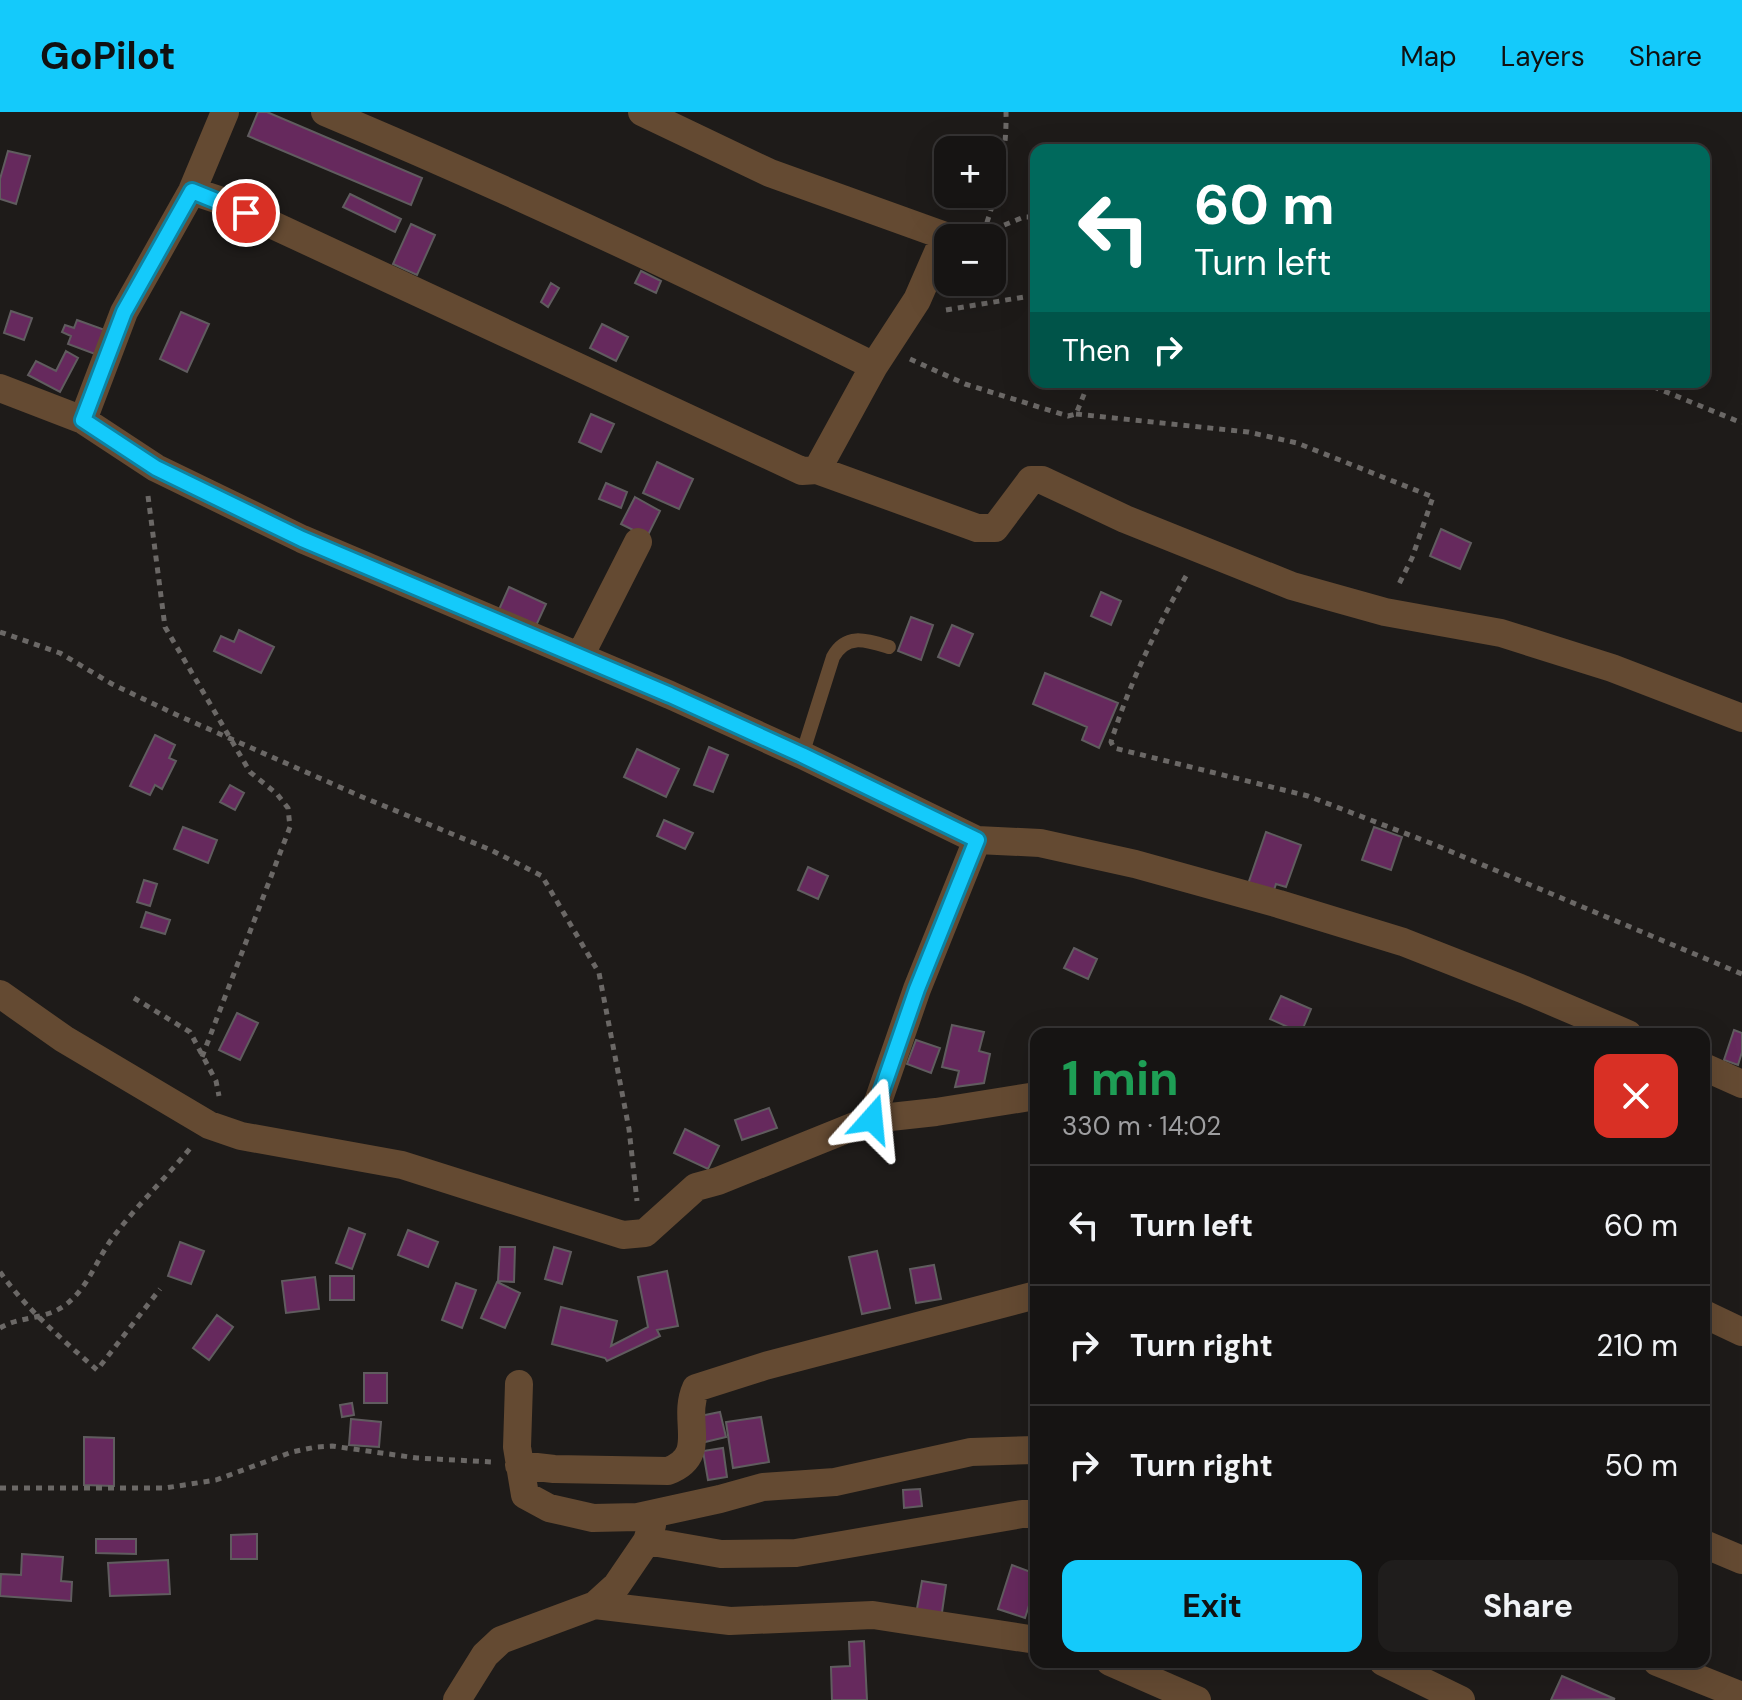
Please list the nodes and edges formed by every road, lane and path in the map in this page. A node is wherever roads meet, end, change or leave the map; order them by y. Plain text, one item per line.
1 (225, 112) edge
2 (325, 112) edge
3 (642, 112) edge
4 (1006, 112) edge
5 (192, 191) junction
6 (1030, 217) edge
7 (987, 224) edge
8 (1006, 224) edge
9 (934, 232) edge
10 (934, 261) edge
11 (1030, 296) edge
12 (905, 317) junction
13 (879, 357) junction
14 (0, 388) edge
15 (1087, 388) edge
16 (1657, 388) edge
17 (1076, 414) junction
18 (83, 420) junction
19 (1742, 423) edge
20 (156, 468) junction
21 (817, 470) junction
22 (638, 542) dead end
23 (1201, 549) junction
24 (1385, 612) junction
25 (0, 632) edge
26 (889, 647) dead end
27 (580, 656) junction
28 (1742, 718) edge
29 (232, 738) junction
30 (802, 755) junction
31 (977, 840) junction
32 (1742, 974) edge
33 (0, 994) edge
34 (134, 998) dead end
35 (1614, 1028) edge
36 (202, 1057) junction
37 (1710, 1070) edge
38 (1742, 1084) edge
39 (1030, 1097) edge
40 (872, 1119) junction
41 (209, 1125) junction
42 (645, 1233) junction
43 (0, 1272) edge
44 (160, 1289) dead end
45 (1030, 1297) edge
46 (1710, 1317) edge
47 (39, 1318) junction
48 (0, 1328) edge
49 (1742, 1332) edge
50 (519, 1384) dead end
51 (1030, 1450) edge
52 (519, 1465) junction
53 (0, 1488) edge
54 (656, 1512) junction
55 (1030, 1514) edge
56 (647, 1541) junction
57 (1710, 1547) edge
58 (1742, 1560) edge
59 (595, 1605) junction
60 (1030, 1639) edge
61 (1124, 1668) edge
62 (1395, 1668) edge
63 (1672, 1668) edge
64 (1742, 1696) edge
65 (457, 1700) edge
66 (1197, 1700) edge
67 (1461, 1700) edge

1 - 5 street
2 - 13 street
3 - 9 street
4 - 7 path
5 - 18 street
5 - 21 street
6 - 8 path
10 - 12 street
11 - 12 path
12 - 13 street
13 - 17 path
13 - 21 street
14 - 18 street
15 - 17 path
16 - 19 path
17 - 24 path
18 - 20 street
20 - 27 street
20 - 29 path
21 - 23 street
22 - 27 street
23 - 24 street
23 - 32 path
24 - 28 street
25 - 29 path
26 - 30 lane
27 - 30 street
29 - 36 path
29 - 42 path
30 - 31 street
31 - 35 street
31 - 40 street
33 - 41 street
34 - 36 path
36 - 41 path
37 - 38 street
39 - 40 street
40 - 42 street
41 - 42 street
41 - 47 path
43 - 47 path
44 - 47 path
45 - 52 street
46 - 49 street
47 - 48 path
50 - 52 street
51 - 54 street
52 - 53 path
52 - 54 street
54 - 56 street
55 - 56 street
56 - 59 street
57 - 58 street
59 - 60 street
59 - 65 street
61 - 66 street
62 - 67 street
63 - 64 street

